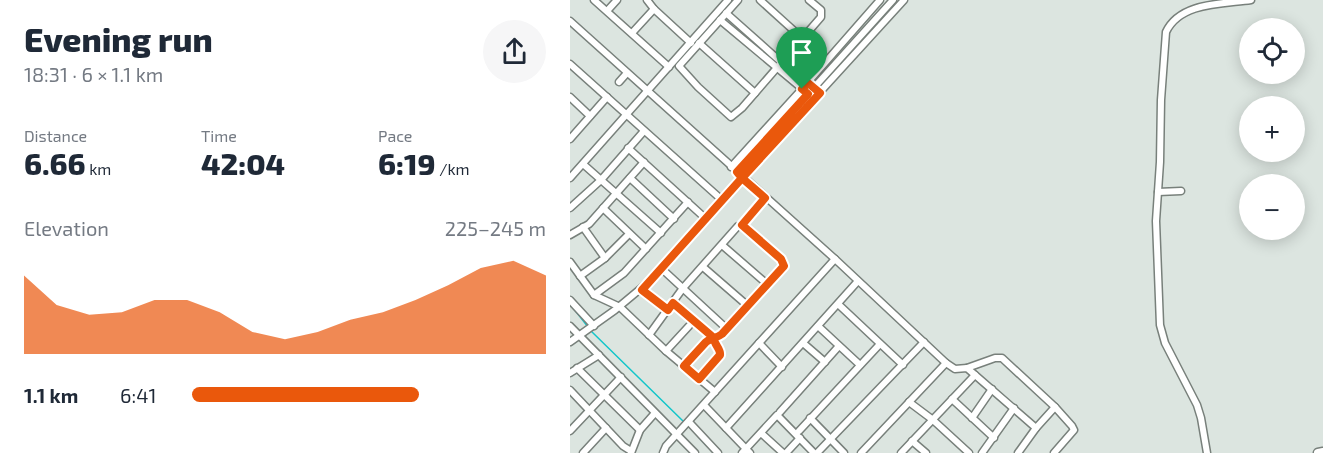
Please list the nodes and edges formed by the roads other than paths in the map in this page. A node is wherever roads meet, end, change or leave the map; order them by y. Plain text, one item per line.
1 (594, 0) edge
2 (616, 0) edge
3 (648, 0) edge
4 (728, 0) edge
5 (738, 0) edge
6 (760, 0) edge
7 (809, 0) edge
8 (893, 0) edge
9 (904, 0) edge
10 (1251, 0) edge
11 (876, 1) edge
12 (654, 9) junction
13 (607, 10) junction
14 (883, 10) junction
15 (726, 13) junction
16 (889, 16) junction
17 (720, 20) junction
18 (570, 21) edge
19 (632, 33) junction
20 (802, 38) junction
21 (691, 43) junction
22 (699, 43) junction
23 (781, 62) junction
24 (570, 64) edge
25 (669, 67) junction
26 (776, 68) junction
27 (627, 73) junction
28 (619, 82) dead end
29 (808, 88) junction
30 (646, 91) junction
31 (755, 93) junction
32 (820, 93) junction
33 (570, 97) edge
34 (607, 97) junction
35 (814, 99) junction
36 (576, 102) junction
37 (570, 108) edge
38 (625, 114) junction
39 (590, 116) junction
40 (644, 131) junction
41 (570, 139) edge
42 (628, 148) junction
43 (644, 162) junction
44 (583, 164) junction
45 (731, 167) junction
46 (740, 175) junction
47 (570, 178) edge
48 (630, 178) junction
49 (601, 180) junction
50 (1181, 191) dead end
51 (617, 192) junction
52 (1158, 192) junction
53 (765, 198) junction
54 (722, 200) junction
55 (688, 202) junction
56 (570, 208) edge
57 (603, 208) junction
58 (705, 218) junction
59 (674, 219) junction
60 (742, 225) junction
61 (584, 227) junction
62 (661, 233) junction
63 (629, 234) junction
64 (570, 235) edge
65 (722, 245) junction
66 (646, 249) junction
67 (605, 258) junction
68 (835, 259) junction
69 (570, 262) edge
70 (702, 267) junction
71 (662, 269) junction
72 (580, 276) junction
73 (858, 281) junction
74 (767, 284) junction
75 (683, 288) junction
76 (642, 290) junction
77 (594, 295) junction
78 (570, 300) edge
79 (673, 303) junction
80 (838, 304) junction
81 (748, 306) junction
82 (620, 307) junction
83 (668, 310) junction
84 (570, 326) edge
85 (593, 326) junction
86 (689, 326) dead end
87 (818, 326) junction
88 (727, 329) junction
89 (581, 334) junction
90 (650, 335) junction
91 (714, 338) junction
92 (570, 342) edge
93 (924, 342) junction
94 (759, 343) junction
95 (803, 343) junction
96 (880, 344) junction
97 (839, 346) junction
98 (666, 351) junction
99 (598, 355) junction
100 (825, 362) junction
101 (946, 363) junction
102 (860, 365) junction
103 (903, 365) junction
104 (684, 366) junction
105 (782, 367) junction
106 (577, 368) junction
107 (968, 368) junction
108 (570, 373) edge
109 (975, 375) junction
110 (621, 377) junction
111 (699, 379) junction
112 (992, 389) junction
113 (716, 392) junction
114 (571, 394) edge
115 (604, 396) junction
116 (952, 399) junction
117 (909, 402) junction
118 (704, 405) junction
119 (1055, 407) junction
120 (1014, 408) junction
121 (590, 411) junction
122 (780, 412) dead end
123 (655, 413) junction
124 (810, 418) junction
125 (972, 418) junction
126 (933, 420) junction
127 (688, 423) junction
128 (606, 428) junction
129 (726, 428) junction
130 (1036, 428) junction
131 (640, 430) junction
132 (570, 431) edge
133 (761, 433) junction
134 (678, 434) junction
135 (800, 435) junction
136 (993, 438) junction
137 (831, 439) junction
138 (912, 441) junction
139 (623, 447) junction
140 (631, 452) edge
141 (694, 452) edge
142 (746, 452) edge
143 (1020, 452) edge
144 (1323, 452) edge
145 (584, 453) edge
146 (616, 453) edge
147 (663, 453) edge
148 (718, 453) edge
149 (784, 453) edge
150 (815, 453) edge
151 (844, 453) edge
152 (861, 453) edge
153 (900, 453) edge
154 (926, 453) edge
155 (969, 453) edge
156 (982, 453) edge
157 (1054, 453) edge
158 (1207, 453) edge
159 (1318, 453) edge

1 - 13 street
2 - 13 street
3 - 12 street
4 - 21 street
5 - 15 street
6 - 20 street
7 - 20 street
8 - 14 street
9 - 16 street
10 - 52 street
11 - 14 street
11 - 29 street
12 - 19 street
12 - 21 street
13 - 19 street
14 - 16 street
14 - 29 street
15 - 17 street
15 - 23 street
16 - 32 street
17 - 22 street
17 - 26 street
18 - 27 street
19 - 25 street
20 - 23 street
21 - 25 street
22 - 31 street
22 - 31 street
23 - 26 street
23 - 29 street
24 - 34 street
25 - 30 street
26 - 29 street
26 - 31 street
27 - 28 street
27 - 30 street
29 - 32 street
29 - 35 street
29 - 45 street
29 - 46 street
30 - 38 street
30 - 45 street
32 - 35 street
33 - 36 street
34 - 38 street
34 - 39 street
35 - 46 street
36 - 37 street
36 - 39 street
38 - 40 street
38 - 44 street
39 - 41 street
40 - 42 street
40 - 54 street
42 - 43 street
42 - 49 street
43 - 48 street
43 - 55 street
44 - 47 street
44 - 49 street
45 - 46 street
46 - 53 street
46 - 54 street
48 - 51 street
48 - 59 street
49 - 51 street
49 - 56 street
50 - 52 street
51 - 57 street
51 - 62 street
52 - 158 street
53 - 60 street
53 - 68 street
54 - 58 street
55 - 58 street
55 - 59 street
57 - 61 street
57 - 63 street
58 - 71 street
59 - 62 street
60 - 65 street
60 - 74 street
61 - 64 street
61 - 67 street
62 - 66 street
63 - 66 street
63 - 67 street
65 - 70 street
65 - 74 street
66 - 77 street
67 - 72 street
68 - 73 street
68 - 94 street
69 - 72 street
70 - 75 street
70 - 81 street
71 - 75 street
71 - 76 street
72 - 77 street
73 - 80 street
73 - 93 street
74 - 81 street
75 - 79 street
75 - 88 street
76 - 82 street
76 - 83 street
77 - 82 street
78 - 85 street
79 - 83 street
79 - 91 street
80 - 87 street
80 - 96 street
81 - 88 street
82 - 85 street
82 - 90 street
83 - 90 street
84 - 89 street
85 - 89 street
86 - 98 street
87 - 95 street
87 - 97 street
88 - 91 street
89 - 92 street
89 - 99 street
90 - 98 street
91 - 104 street
91 - 111 street
93 - 101 street
93 - 103 street
94 - 105 street
94 - 113 street
95 - 100 street
95 - 105 street
96 - 102 street
96 - 103 street
97 - 100 street
97 - 102 street
98 - 104 street
99 - 106 street
99 - 110 street
100 - 122 street
101 - 107 street
101 - 117 street
102 - 124 street
103 - 137 street
104 - 111 street
105 - 129 street
106 - 108 street
106 - 115 street
107 - 109 street
107 - 119 street
109 - 112 street
109 - 116 street
110 - 115 street
110 - 123 street
111 - 113 street
112 - 120 street
112 - 125 street
113 - 118 street
114 - 121 street
115 - 121 street
115 - 131 street
116 - 125 street
116 - 126 street
117 - 126 street
117 - 152 street
118 - 127 street
118 - 129 street
119 - 130 street
119 - 157 street
120 - 130 street
120 - 136 street
121 - 128 street
121 - 132 street
123 - 131 street
123 - 134 street
124 - 135 street
124 - 137 street
125 - 136 street
126 - 138 street
126 - 155 street
127 - 134 street
127 - 148 street
128 - 139 street
128 - 145 street
129 - 142 street
130 - 143 street
131 - 140 street
133 - 135 street
133 - 142 street
133 - 149 street
134 - 141 street
134 - 147 street
135 - 149 street
135 - 150 street
136 - 156 street
137 - 150 street
137 - 151 street
138 - 153 street
138 - 154 street
139 - 140 street
139 - 146 street
144 - 159 street

